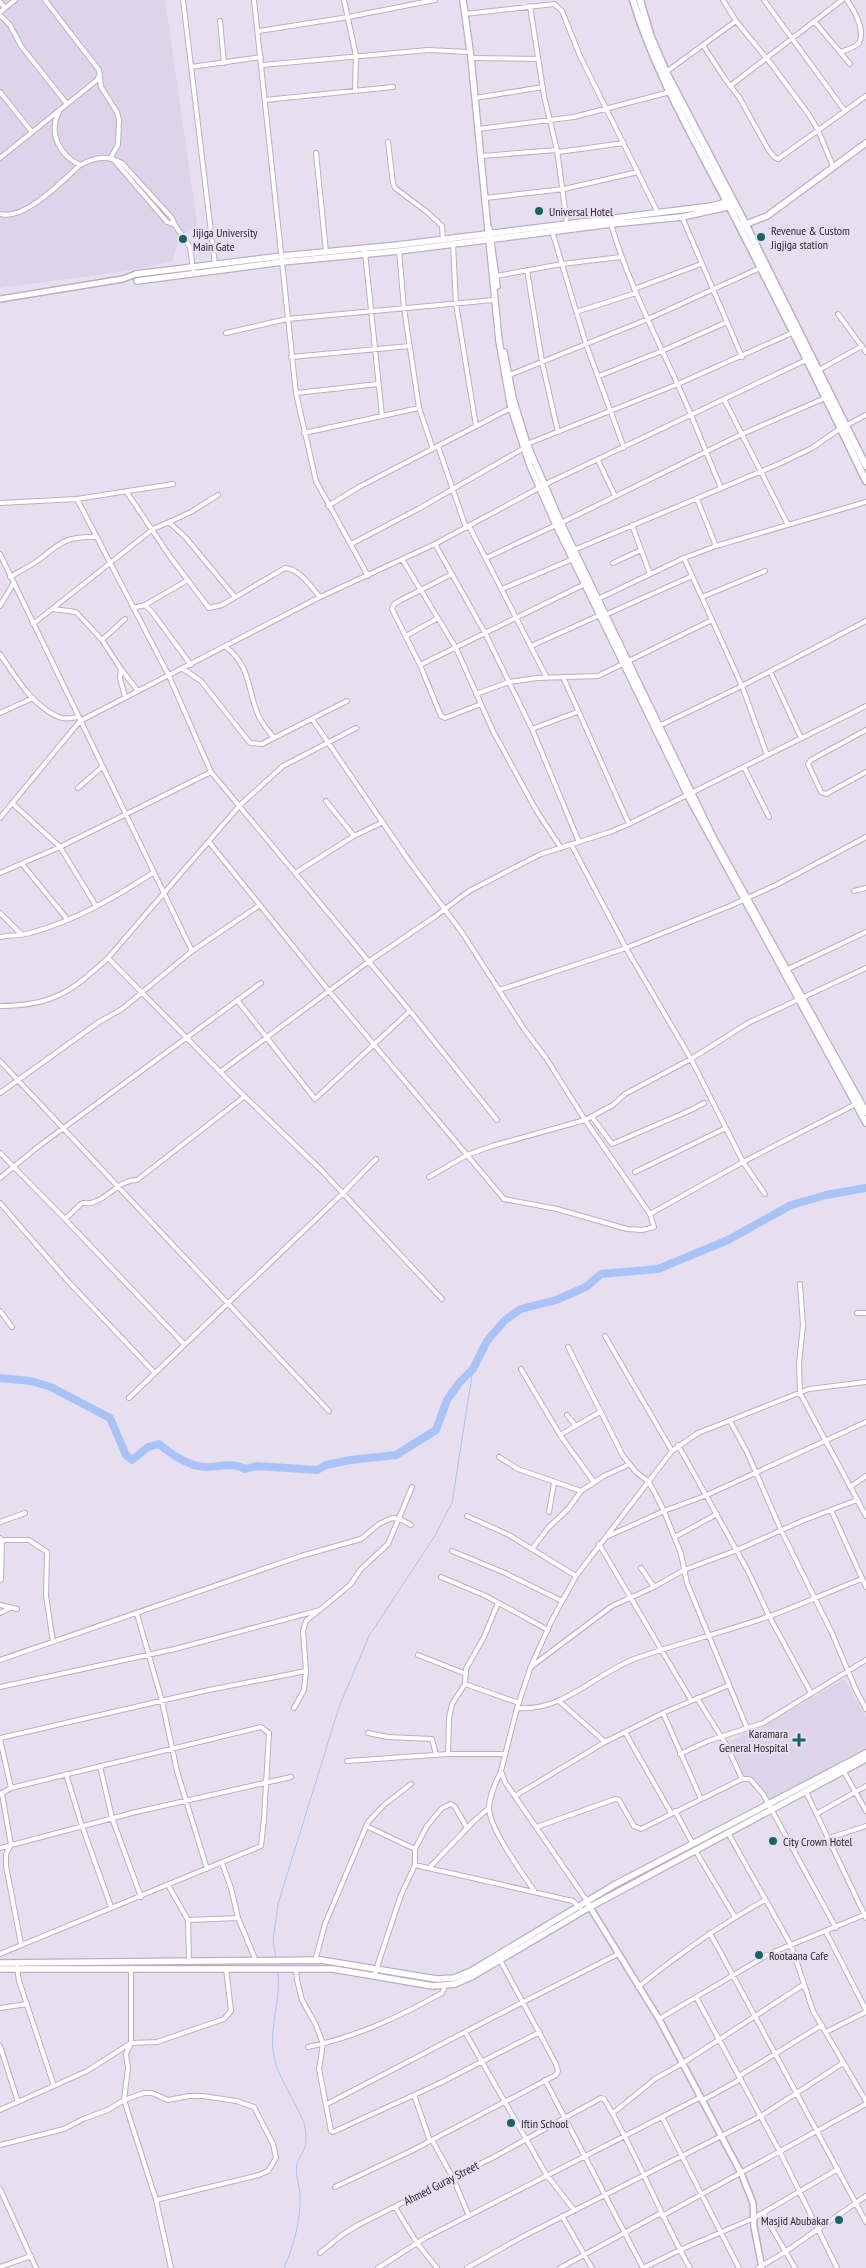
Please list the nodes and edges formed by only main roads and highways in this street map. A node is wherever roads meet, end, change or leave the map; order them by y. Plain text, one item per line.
1 (463, 0) edge
2 (633, 0) edge
3 (640, 0) edge
4 (866, 143) edge
5 (731, 203) junction
6 (743, 226) junction
7 (490, 237) junction
8 (365, 251) junction
9 (282, 259) junction
10 (194, 271) junction
11 (136, 277) road end
12 (506, 377) junction
13 (844, 426) junction
14 (525, 446) junction
15 (866, 466) edge
16 (866, 481) edge
17 (559, 524) junction
18 (603, 615) junction
19 (626, 662) junction
20 (690, 795) junction
21 (745, 899) junction
22 (800, 1000) junction
23 (862, 1108) edge
24 (866, 1123) edge
25 (866, 1752) edge
26 (866, 1759) edge
27 (842, 1768) junction
28 (770, 1807) junction
29 (694, 1848) junction
30 (499, 1958) junction
31 (1, 1962) edge
32 (17, 1965) junction
33 (0, 1969) edge

1 - 7 main road
2 - 5 highway
3 - 5 highway
4 - 6 main road
5 - 6 highway
5 - 7 main road
5 - 7 main road
6 - 13 highway
6 - 13 highway
7 - 8 main road
7 - 8 main road
7 - 12 main road
7 - 12 main road
8 - 9 main road
8 - 9 main road
9 - 10 main road
9 - 10 main road
10 - 11 main road
12 - 14 main road
12 - 14 main road
13 - 15 highway
13 - 16 highway
14 - 17 main road
17 - 18 main road
17 - 18 main road
18 - 19 main road
19 - 20 main road
19 - 20 main road
20 - 21 main road
21 - 22 main road
21 - 22 main road
22 - 23 main road
23 - 24 main road
25 - 27 main road
26 - 27 main road
27 - 28 main road
27 - 28 main road
28 - 29 main road
28 - 29 main road
29 - 30 main road
30 - 32 main road
30 - 32 main road
31 - 32 main road
32 - 33 main road

